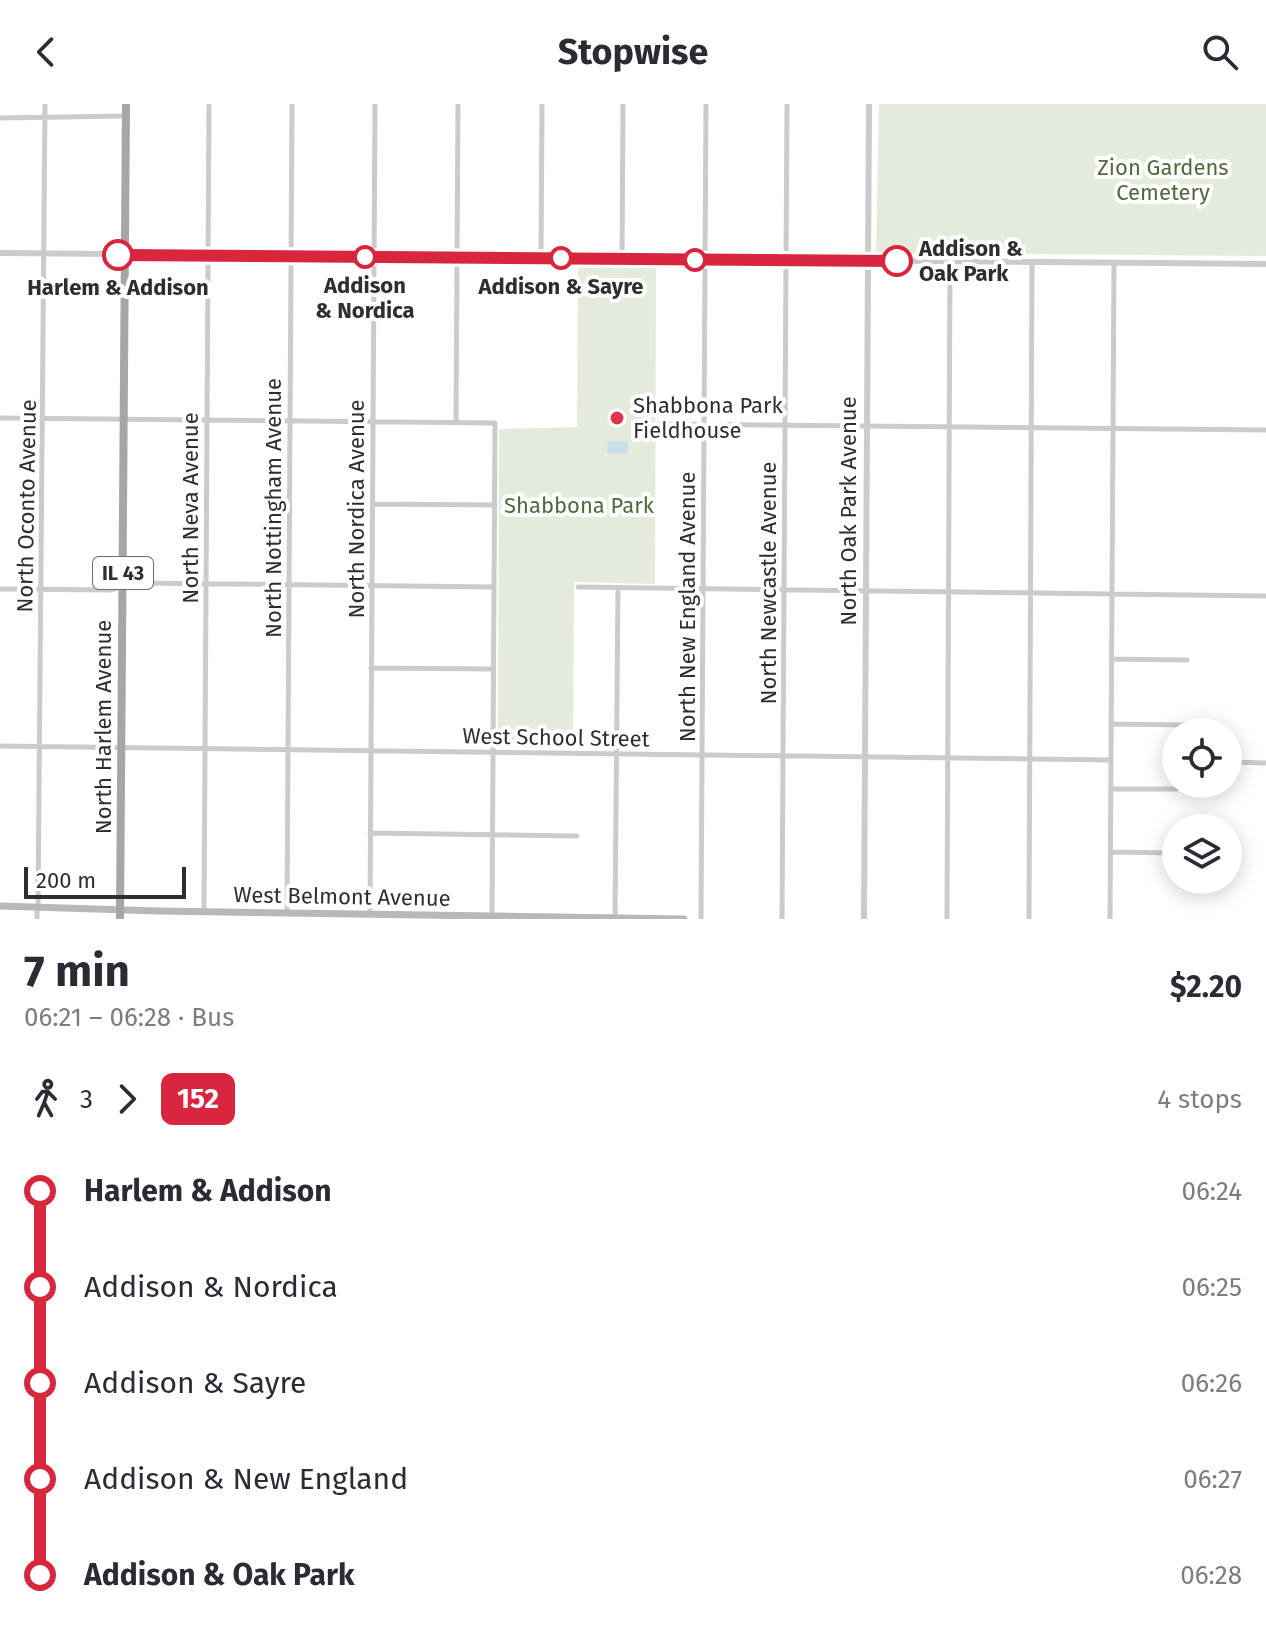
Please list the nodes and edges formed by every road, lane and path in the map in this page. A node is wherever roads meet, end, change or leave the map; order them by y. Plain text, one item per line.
1 (45, 104) edge
2 (126, 104) edge
3 (209, 104) edge
4 (292, 104) edge
5 (375, 104) edge
6 (458, 104) edge
7 (542, 104) edge
8 (623, 104) edge
9 (706, 104) edge
10 (787, 104) edge
11 (869, 104) edge
12 (126, 116) junction
13 (45, 117) junction
14 (0, 118) edge
15 (0, 253) edge
16 (44, 254) junction
17 (125, 255) junction
18 (208, 255) junction
19 (291, 256) junction
20 (374, 257) junction
21 (457, 257) junction
22 (541, 258) junction
23 (622, 259) junction
24 (705, 260) junction
25 (786, 260) junction
26 (868, 261) junction
27 (950, 262) junction
28 (1032, 262) junction
29 (1114, 263) junction
30 (1266, 264) edge
31 (0, 418) edge
32 (42, 418) junction
33 (124, 419) junction
34 (207, 420) junction
35 (290, 421) junction
36 (373, 422) junction
37 (456, 423) junction
38 (658, 424) dead end
39 (704, 424) junction
40 (785, 426) junction
41 (867, 427) junction
42 (949, 427) junction
43 (1031, 428) junction
44 (1113, 429) junction
45 (1266, 430) edge
46 (372, 504) junction
47 (495, 505) junction
48 (206, 584) junction
49 (289, 585) junction
50 (123, 586) junction
51 (372, 586) junction
52 (494, 587) junction
53 (578, 587) dead end
54 (618, 588) junction
55 (0, 589) edge
56 (41, 589) junction
57 (703, 590) junction
58 (784, 591) junction
59 (866, 592) junction
60 (948, 593) junction
61 (1030, 594) junction
62 (1112, 595) junction
63 (1266, 596) edge
64 (1112, 659) junction
65 (1187, 660) dead end
66 (371, 668) junction
67 (493, 669) junction
68 (1112, 724) junction
69 (1162, 725) edge
70 (0, 746) edge
71 (39, 747) junction
72 (121, 747) junction
73 (205, 749) junction
74 (288, 750) junction
75 (371, 751) junction
76 (493, 752) junction
77 (616, 754) junction
78 (702, 755) junction
79 (783, 756) junction
80 (865, 757) junction
81 (948, 758) junction
82 (1030, 759) junction
83 (1111, 760) junction
84 (1242, 762) edge
85 (1266, 763) edge
86 (1111, 789) junction
87 (1162, 789) edge
88 (370, 833) junction
89 (492, 835) junction
90 (577, 836) dead end
91 (1111, 852) junction
92 (1162, 853) edge
93 (0, 906) edge
94 (38, 907) junction
95 (204, 912) junction
96 (287, 913) junction
97 (370, 914) junction
98 (120, 915) edge
99 (213, 915) edge
100 (306, 916) edge
101 (399, 917) edge
102 (492, 918) edge
103 (615, 918) edge
104 (37, 919) edge
105 (684, 919) edge
106 (701, 919) edge
107 (782, 919) edge
108 (864, 919) edge
109 (947, 919) edge
110 (1029, 919) edge
111 (1110, 919) edge

1 - 13 street, North Oconto Avenue
2 - 12 main road, North Harlem Avenue / IL 43
3 - 18 street, North Neva Avenue
4 - 19 street, North Nottingham Avenue
5 - 20 street, North Nordica Avenue
6 - 21 street
7 - 22 street
8 - 23 street
9 - 24 street, North New England Avenue
10 - 25 street, North Newcastle Avenue
11 - 26 street, North Oak Park Avenue
12 - 13 street
12 - 17 main road, North Harlem Avenue / IL 43
13 - 14 street
13 - 16 street, North Oconto Avenue
15 - 16 street
16 - 17 street
16 - 32 street, North Oconto Avenue
17 - 18 street
17 - 33 main road, North Harlem Avenue / IL 43
18 - 19 street
18 - 34 street, North Neva Avenue
19 - 20 street
19 - 35 street, North Nottingham Avenue
20 - 21 street
20 - 36 street, North Nordica Avenue
21 - 22 street
21 - 37 street
22 - 23 street
23 - 24 street
24 - 25 street
24 - 39 street, North New England Avenue
25 - 26 street
25 - 40 street, North Newcastle Avenue
26 - 27 street
26 - 41 street, North Oak Park Avenue
27 - 28 street
27 - 42 street
28 - 29 street
28 - 43 street
29 - 30 street
29 - 44 street
31 - 32 street
32 - 33 street
32 - 56 street, North Oconto Avenue
33 - 34 street
33 - 50 main road, North Harlem Avenue / IL 43
34 - 35 street
34 - 48 street, North Neva Avenue
35 - 36 street
35 - 49 street, North Nottingham Avenue
36 - 37 street
36 - 46 street, North Nordica Avenue
37 - 47 street
38 - 39 street
39 - 40 street
39 - 57 street, North New England Avenue
40 - 41 street
40 - 58 street, North Newcastle Avenue
41 - 42 street
41 - 59 street, North Oak Park Avenue
42 - 43 street
42 - 60 street
43 - 44 street
43 - 61 street
44 - 45 street
44 - 62 street
46 - 47 street
46 - 51 street, North Nordica Avenue
47 - 52 street
48 - 49 street
48 - 50 street
48 - 73 street, North Neva Avenue
49 - 51 street
49 - 74 street, North Nottingham Avenue
50 - 56 street
50 - 72 main road, North Harlem Avenue / IL 43
51 - 52 street
51 - 66 street, North Nordica Avenue
52 - 67 street
53 - 54 street
54 - 57 street
54 - 77 street
55 - 56 street
56 - 71 street, North Oconto Avenue
57 - 58 street
57 - 78 street, North New England Avenue
58 - 59 street
58 - 79 street, North Newcastle Avenue
59 - 60 street
59 - 80 street, North Oak Park Avenue
60 - 61 street
60 - 81 street
61 - 62 street
61 - 82 street
62 - 63 street
62 - 64 street
64 - 65 street
64 - 68 street
66 - 67 street
66 - 75 street, North Nordica Avenue
67 - 76 street
68 - 69 street
68 - 83 street
70 - 71 street, West School Street
71 - 72 street, West School Street
71 - 94 street, North Oconto Avenue
72 - 73 street, West School Street
72 - 98 main road, North Harlem Avenue / IL 43
73 - 74 street, West School Street
73 - 95 street, North Neva Avenue
74 - 75 street, West School Street
74 - 96 street, North Nottingham Avenue
75 - 76 street, West School Street
75 - 88 street, North Nordica Avenue
76 - 77 street, West School Street
76 - 89 street
77 - 78 street, West School Street
77 - 103 street
78 - 79 street, West School Street
78 - 106 street, North New England Avenue
79 - 80 street, West School Street
79 - 107 street, North Newcastle Avenue
80 - 81 street, West School Street
80 - 108 street, North Oak Park Avenue
81 - 82 street, West School Street
81 - 109 street
82 - 83 street, West School Street
82 - 110 street
83 - 86 street
84 - 85 street
86 - 87 street
86 - 91 street
88 - 89 street
88 - 97 street, North Nordica Avenue
89 - 90 street
89 - 102 street
91 - 92 street
91 - 111 street
93 - 94 main road, West Belmont Avenue
94 - 98 main road, West Belmont Avenue
94 - 104 street, North Oconto Avenue
95 - 98 main road, West Belmont Avenue
95 - 99 main road, West Belmont Avenue
96 - 99 main road, West Belmont Avenue
96 - 100 main road, West Belmont Avenue
97 - 100 main road, West Belmont Avenue
97 - 101 main road, West Belmont Avenue
101 - 102 main road, West Belmont Avenue
102 - 103 main road, West Belmont Avenue
103 - 105 main road, West Belmont Avenue

